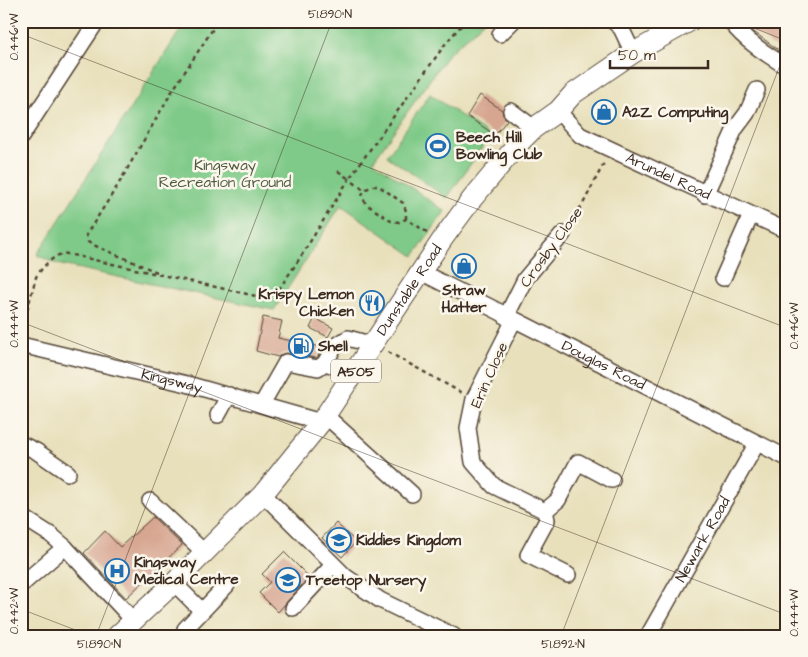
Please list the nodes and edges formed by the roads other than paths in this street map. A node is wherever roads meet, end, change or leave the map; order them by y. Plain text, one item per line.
1 (97, 21) edge
2 (514, 21) edge
3 (613, 21) edge
4 (690, 21) edge
5 (730, 21) edge
6 (500, 34) dead end
7 (633, 53) junction
8 (787, 66) edge
9 (757, 90) dead end
10 (511, 111) dead end
11 (558, 111) junction
12 (534, 128) junction
13 (21, 138) edge
14 (705, 194) junction
15 (750, 215) junction
16 (787, 231) edge
17 (563, 234) road end
18 (421, 272) junction
19 (723, 278) dead end
20 (510, 318) junction
21 (21, 345) edge
22 (374, 345) junction
23 (325, 363) junction
24 (355, 373) junction
25 (229, 395) junction
26 (262, 404) junction
27 (218, 415) dead end
28 (324, 419) junction
29 (757, 443) junction
30 (21, 444) edge
31 (787, 458) edge
32 (68, 473) dead end
33 (612, 480) dead end
34 (263, 494) junction
35 (412, 494) dead end
36 (150, 501) dead end
37 (545, 511) junction
38 (21, 516) edge
39 (65, 547) junction
40 (205, 553) junction
41 (333, 565) junction
42 (568, 575) dead end
43 (174, 583) junction
44 (21, 585) edge
45 (227, 585) dead end
46 (293, 608) dead end
47 (202, 611) junction
48 (134, 621) junction
49 (185, 629) dead end
50 (118, 636) edge
51 (454, 636) edge
52 (648, 636) edge

1 - 13 street
2 - 6 street
3 - 7 street
4 - 7 main road, Dunstable Road / A505
5 - 8 street
7 - 11 main road, Dunstable Road / A505
9 - 14 street
10 - 12 street
11 - 12 main road, Dunstable Road / A505
11 - 14 street, Arundel Road
12 - 18 main road, Dunstable Road / A505
14 - 15 street, Arundel Road
15 - 16 street, Arundel Road
15 - 19 street
17 - 20 street, Crosby Close
18 - 20 street, Douglas Road
18 - 22 main road, Dunstable Road / A505
20 - 29 street, Douglas Road
20 - 37 street, Erin Close
21 - 25 street, Kingsway
22 - 23 street
22 - 24 main road, Dunstable Road / A505
23 - 24 street
23 - 26 street
24 - 28 main road, Dunstable Road / A505
25 - 26 street, Kingsway
25 - 27 street
26 - 28 street, Kingsway
28 - 34 main road, Dunstable Road / A505
28 - 35 street
29 - 31 street, Douglas Road
29 - 52 street, Newark Road
30 - 32 street
33 - 37 street
34 - 40 main road, Dunstable Road / A505
34 - 41 street
36 - 40 street
37 - 42 street
38 - 39 street
39 - 44 street
39 - 48 street
40 - 43 main road, Dunstable Road / A505
41 - 46 street
41 - 51 street
43 - 47 street
43 - 48 main road, Dunstable Road / A505
45 - 47 street
47 - 49 street
48 - 50 main road, Dunstable Road / A505

